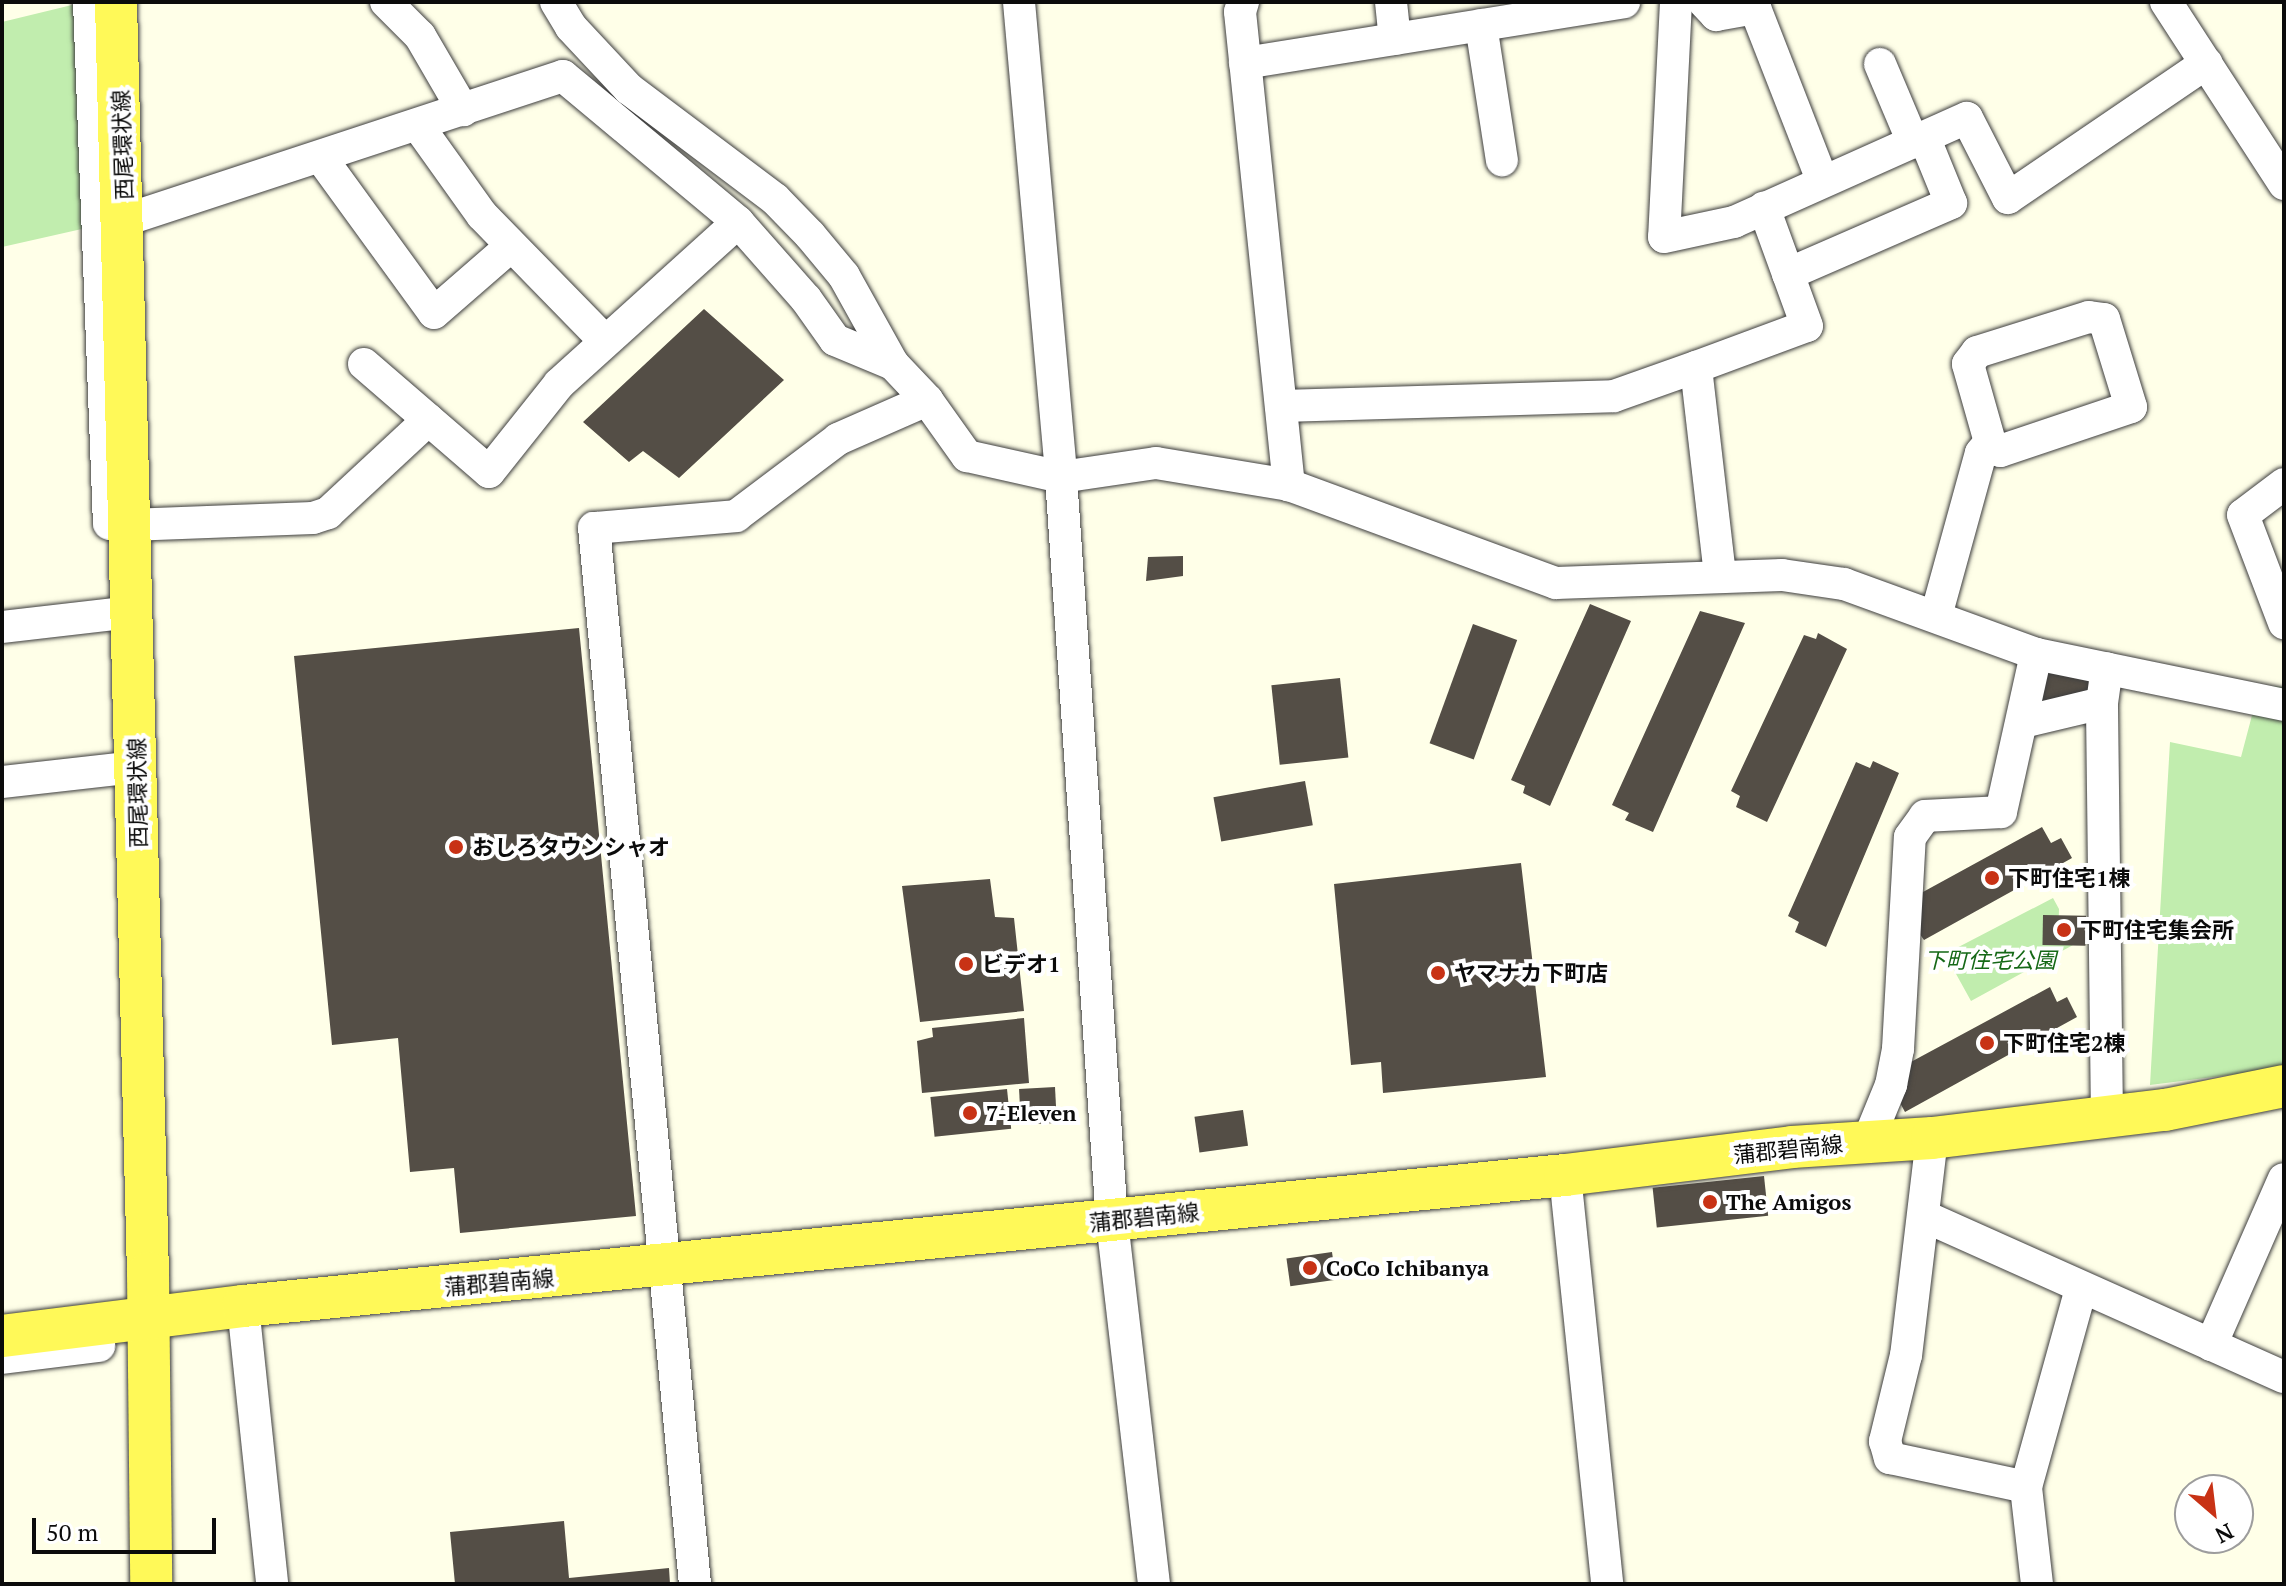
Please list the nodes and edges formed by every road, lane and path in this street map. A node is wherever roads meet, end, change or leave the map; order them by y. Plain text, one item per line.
1 (89, 2) edge
2 (116, 2) edge
3 (386, 2) edge
4 (556, 2) edge
5 (1019, 2) edge
6 (1243, 2) edge
7 (1391, 2) edge
8 (1624, 2) edge
9 (1676, 2) edge
10 (1704, 2) edge
11 (2166, 2) edge
12 (1587, 5) edge
13 (1481, 25) junction
14 (1395, 39) junction
15 (1245, 63) junction
16 (2207, 63) junction
17 (1880, 64) dead end
18 (463, 110) junction
19 (419, 127) junction
20 (1918, 139) junction
21 (322, 159) junction
22 (1502, 160) dead end
23 (1822, 180) junction
24 (2284, 184) edge
25 (1764, 208) junction
26 (125, 220) junction
27 (738, 222) junction
28 (510, 247) junction
29 (1788, 274) junction
30 (604, 340) junction
31 (364, 364) dead end
32 (893, 364) junction
33 (1696, 367) junction
34 (927, 400) junction
35 (1281, 406) junction
36 (428, 420) junction
37 (1988, 445) junction
38 (1061, 477) junction
39 (2284, 484) edge
40 (1289, 485) junction
41 (129, 525) junction
42 (1720, 575) junction
43 (122, 613) junction
44 (1936, 616) junction
45 (2284, 623) edge
46 (2, 627) edge
47 (2036, 654) junction
48 (2107, 668) junction
49 (2102, 703) junction
50 (2284, 705) edge
51 (2023, 722) junction
52 (125, 757) junction
53 (2, 782) edge
54 (2284, 1086) edge
55 (2107, 1117) junction
56 (1932, 1138) junction
57 (1868, 1141) junction
58 (1565, 1175) junction
59 (2284, 1179) edge
60 (1926, 1217) junction
61 (1112, 1221) junction
62 (663, 1266) junction
63 (2081, 1289) junction
64 (243, 1306) junction
65 (149, 1317) junction
66 (2, 1336) edge
67 (2211, 1345) junction
68 (99, 1346) dead end
69 (2, 1358) edge
70 (2284, 1377) edge
71 (2026, 1487) junction
72 (151, 1584) edge
73 (272, 1584) edge
74 (695, 1584) edge
75 (1154, 1584) edge
76 (1607, 1584) edge
77 (2037, 1584) edge

1 - 43 street
2 - 26 main road, 西尾環状線
3 - 18 street
4 - 32 street
5 - 38 street
6 - 15 street
7 - 14 street
8 - 12 street
9 - 25 street
10 - 23 street
11 - 16 street
12 - 13 street
13 - 14 street
13 - 22 street
14 - 15 street
15 - 35 street
16 - 20 street
16 - 24 street
17 - 20 street
18 - 19 street
18 - 27 street
19 - 21 street
19 - 28 street
20 - 23 street
20 - 29 street
21 - 26 street
21 - 28 street
23 - 25 street
25 - 29 street
26 - 41 main road, 西尾環状線
27 - 30 street
27 - 32 street
28 - 30 street
29 - 33 street
30 - 36 street
31 - 36 street
32 - 34 street
33 - 35 street
33 - 42 street
34 - 38 street
34 - 62 street
35 - 40 street
36 - 41 street
37 - 37 street
37 - 44 street
38 - 40 street
38 - 61 street
39 - 45 street
40 - 42 street
41 - 43 main road, 西尾環状線
42 - 44 street
43 - 46 street
43 - 52 main road, 西尾環状線
44 - 47 street
47 - 48 street
47 - 51 street
48 - 49 street
48 - 50 street
49 - 51 street
49 - 55 street
51 - 57 street
52 - 53 street
52 - 65 main road, 西尾環状線
54 - 55 main road, 蒲郡碧南線
55 - 56 main road, 蒲郡碧南線
56 - 57 main road, 蒲郡碧南線
56 - 60 street
57 - 58 main road, 蒲郡碧南線
58 - 61 main road, 蒲郡碧南線
58 - 76 street
59 - 67 street
60 - 63 street
60 - 71 street
61 - 62 main road, 蒲郡碧南線
61 - 75 street
62 - 64 main road, 蒲郡碧南線
62 - 74 street
63 - 67 street
63 - 71 street
64 - 65 main road, 蒲郡碧南線
64 - 73 street
65 - 66 main road, 蒲郡碧南線
65 - 72 main road, 西尾環状線
67 - 70 street
68 - 69 street
71 - 77 street

